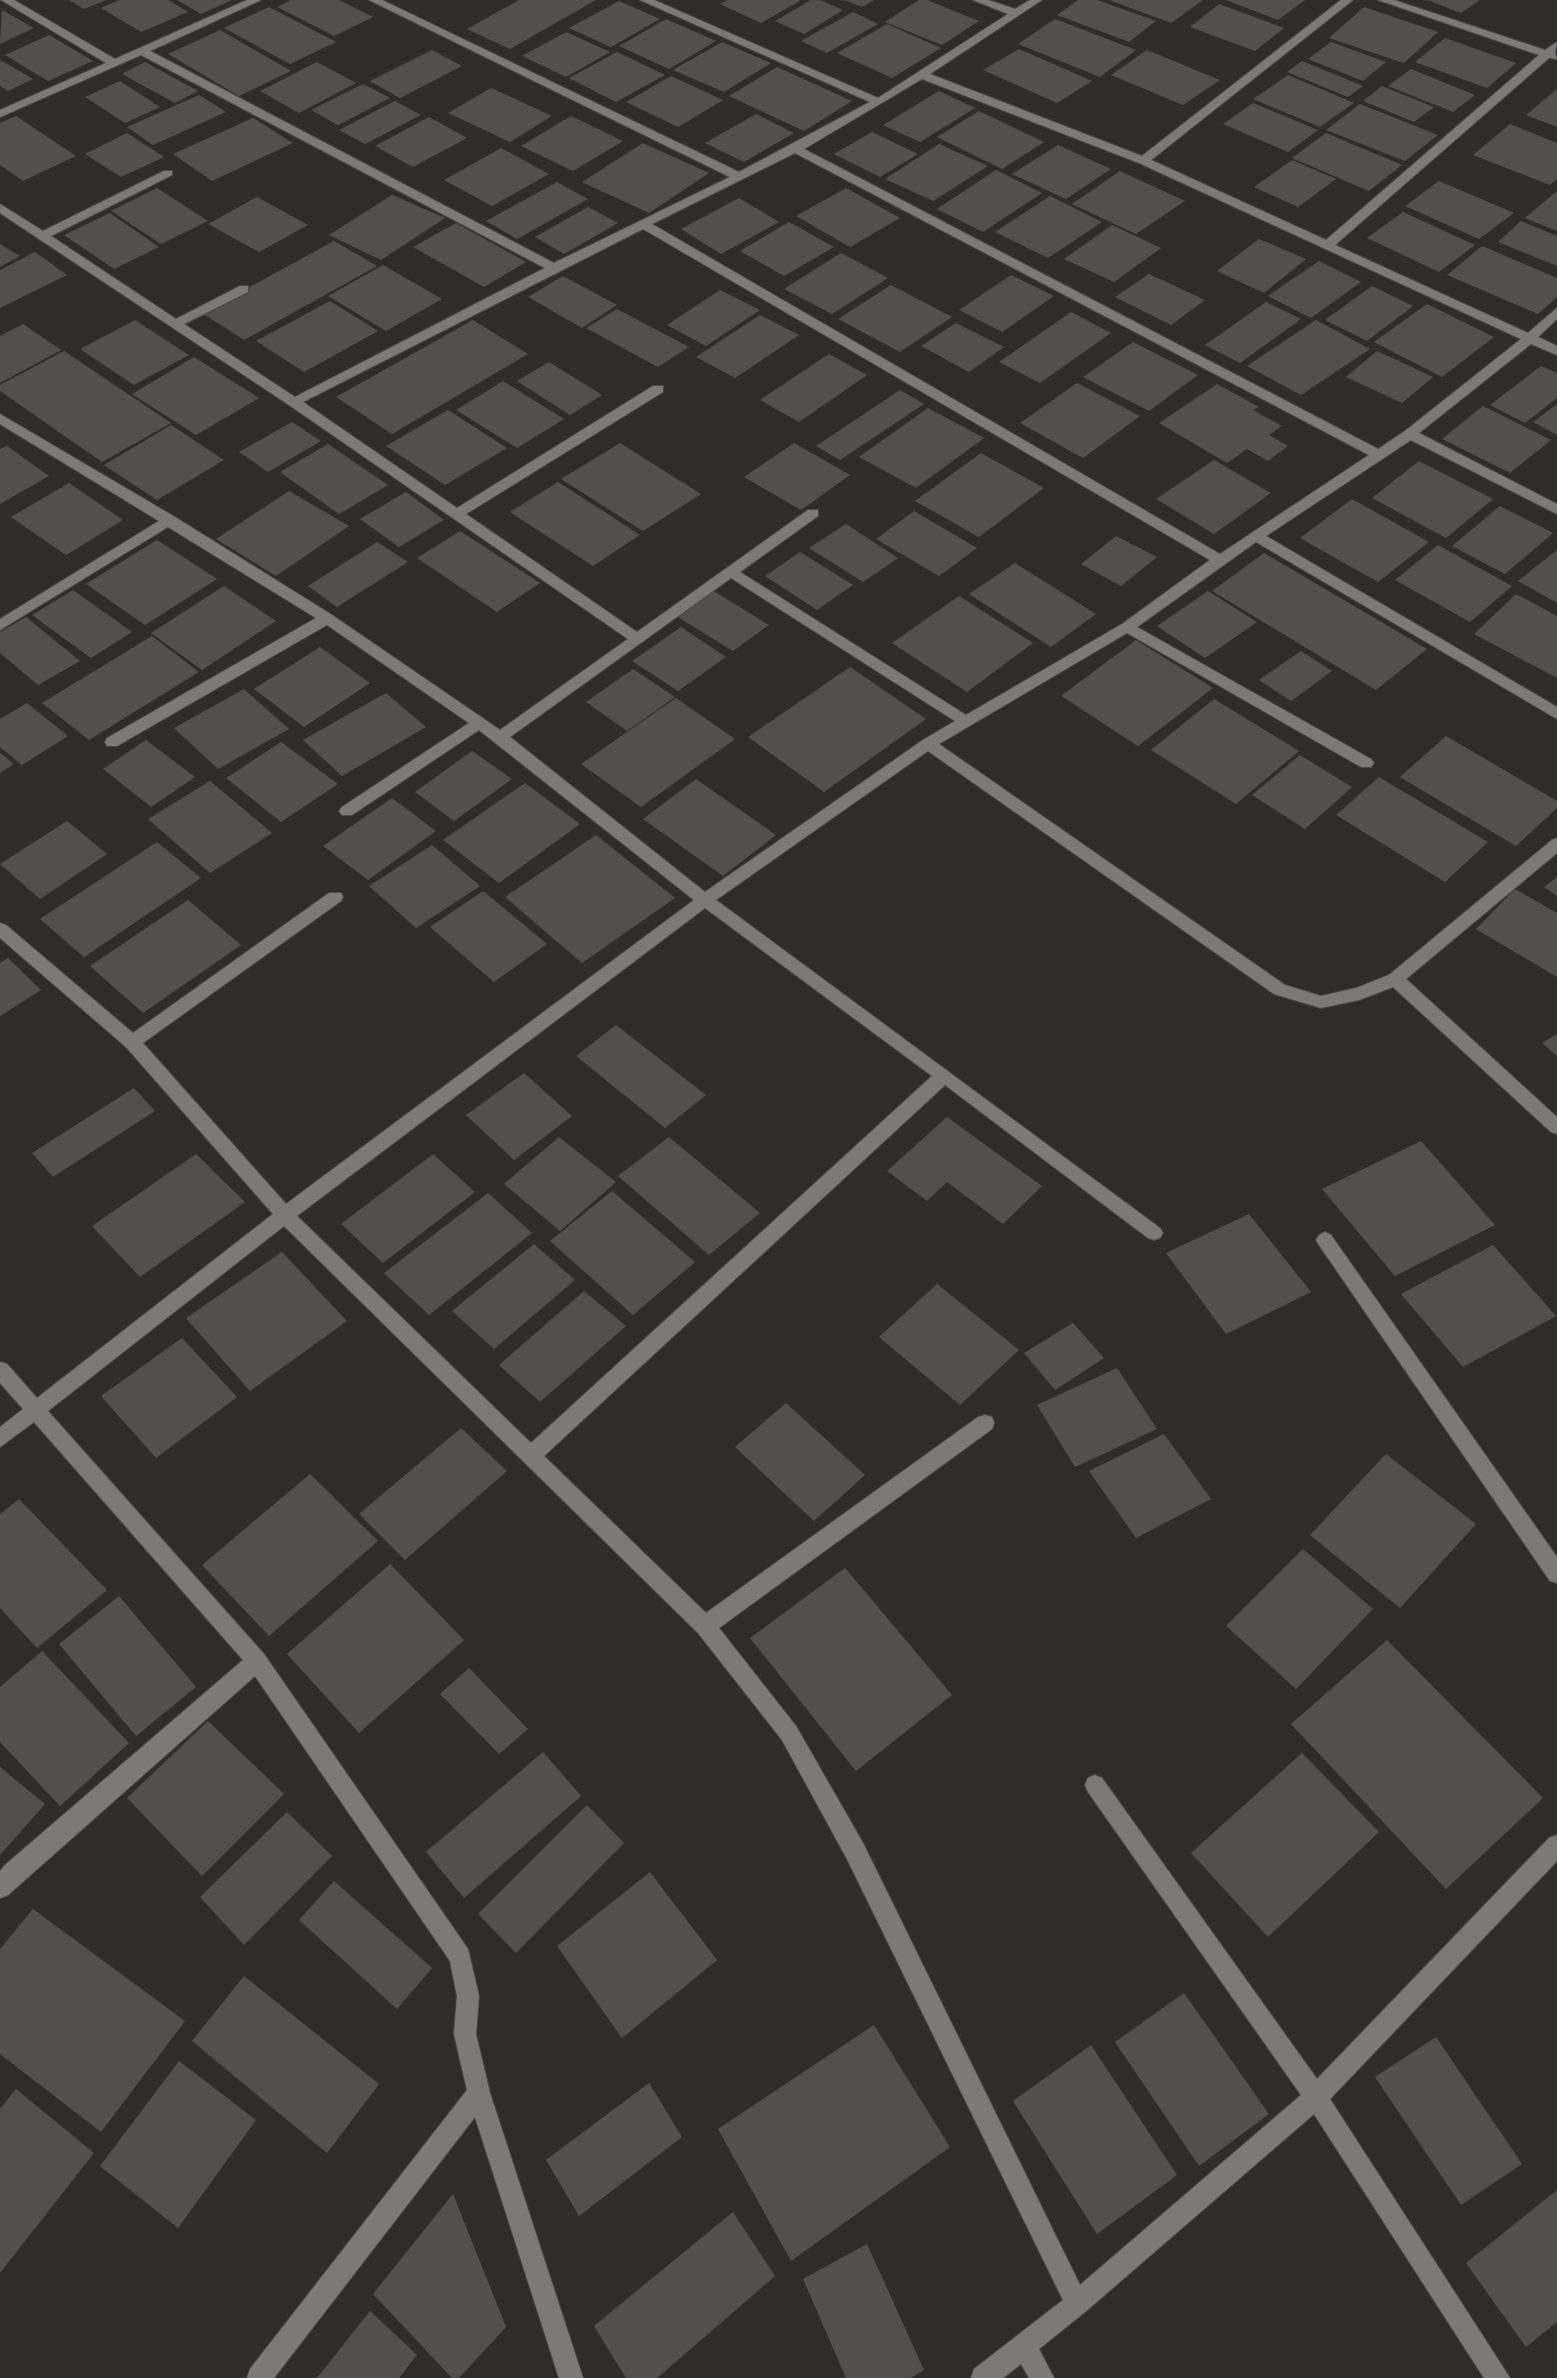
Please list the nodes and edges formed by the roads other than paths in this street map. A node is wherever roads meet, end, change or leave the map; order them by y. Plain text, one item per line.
1 (6, 0) edge
2 (256, 0) edge
3 (374, 0) edge
4 (645, 0) edge
5 (978, 0) edge
6 (1037, 0) edge
7 (1348, 0) edge
8 (1383, 0) edge
9 (1015, 13) junction
10 (1557, 45) edge
11 (141, 51) junction
12 (1552, 55) edge
13 (113, 62) junction
14 (922, 75) junction
15 (879, 102) junction
16 (0, 114) edge
17 (795, 149) junction
18 (1143, 161) junction
19 (168, 173) dead end
20 (737, 176) junction
21 (0, 208) edge
22 (645, 225) junction
23 (41, 236) junction
24 (1328, 245) junction
25 (554, 268) junction
26 (244, 289) dead end
27 (1557, 312) edge
28 (176, 324) junction
29 (1529, 339) junction
30 (1557, 351) edge
31 (657, 389) dead end
32 (294, 402) junction
33 (4, 425) edge
34 (1410, 434) junction
35 (1376, 454) junction
36 (1557, 510) edge
37 (813, 513) dead end
38 (457, 514) junction
39 (170, 520) junction
40 (1257, 537) junction
41 (1220, 560) junction
42 (731, 572) junction
43 (327, 618) junction
44 (0, 625) edge
45 (1127, 627) junction
46 (638, 639) junction
47 (1557, 714) edge
48 (967, 722) junction
49 (479, 723) junction
50 (500, 737) junction
51 (112, 742) dead end
52 (928, 744) junction
53 (1366, 764) dead end
54 (347, 811) dead end
55 (1557, 844) edge
56 (335, 897) dead end
57 (705, 900) junction
58 (0, 929) edge
59 (1395, 979) junction
60 (132, 1042) junction
61 (944, 1075) junction
62 (1557, 1127) edge
63 (285, 1216) junction
64 (1154, 1233) dead end
65 (1325, 1240) dead end
66 (0, 1370) edge
67 (35, 1410) junction
68 (985, 1423) dead end
69 (0, 1438) edge
70 (531, 1456) junction
71 (1557, 1574) edge
72 (705, 1626) junction
73 (257, 1661) junction
74 (1096, 1785) dead end
75 (1557, 1846) edge
76 (0, 1887) edge
77 (479, 2093) junction
78 (1315, 2097) junction
79 (1077, 2304) junction
80 (1024, 2346) junction
81 (259, 2378) edge
82 (571, 2378) edge
83 (983, 2378) edge
84 (1042, 2378) edge
85 (1498, 2378) edge

1 - 13 street
2 - 11 street
3 - 20 street
4 - 15 street
5 - 9 street
6 - 9 street
7 - 18 street
8 - 12 street
9 - 14 street
10 - 12 street
11 - 13 street
11 - 25 street
12 - 24 street
13 - 16 street
14 - 15 street
14 - 18 street
15 - 17 street
17 - 20 street
17 - 35 street
18 - 24 street
19 - 23 street
20 - 22 street
21 - 23 street
22 - 25 street
22 - 41 street
23 - 28 street
24 - 29 street
25 - 32 street
26 - 28 street
27 - 29 street
28 - 32 street
29 - 30 street
29 - 34 street
31 - 38 street
32 - 38 street
33 - 39 street
34 - 35 street
34 - 36 street
35 - 40 street
37 - 42 street
38 - 46 street
39 - 43 street
39 - 44 street
40 - 41 street
40 - 47 street
41 - 45 street
42 - 46 street
42 - 48 street
43 - 49 street
43 - 51 street
45 - 48 street
45 - 53 street
46 - 50 street
48 - 52 street
49 - 50 street
49 - 54 street
50 - 57 street
52 - 57 street
52 - 59 street
55 - 59 street
56 - 60 street
57 - 61 street
57 - 63 street
58 - 60 street
59 - 62 street
60 - 63 street
61 - 64 street
61 - 70 street
63 - 67 street
63 - 70 street
65 - 71 street
66 - 67 street
67 - 69 street
67 - 73 street
68 - 72 street
70 - 72 street
72 - 79 street
73 - 76 street
73 - 77 street
74 - 78 street
75 - 78 street
77 - 81 street
77 - 82 street
78 - 79 street
78 - 85 street
79 - 80 street
80 - 83 street
80 - 84 street

